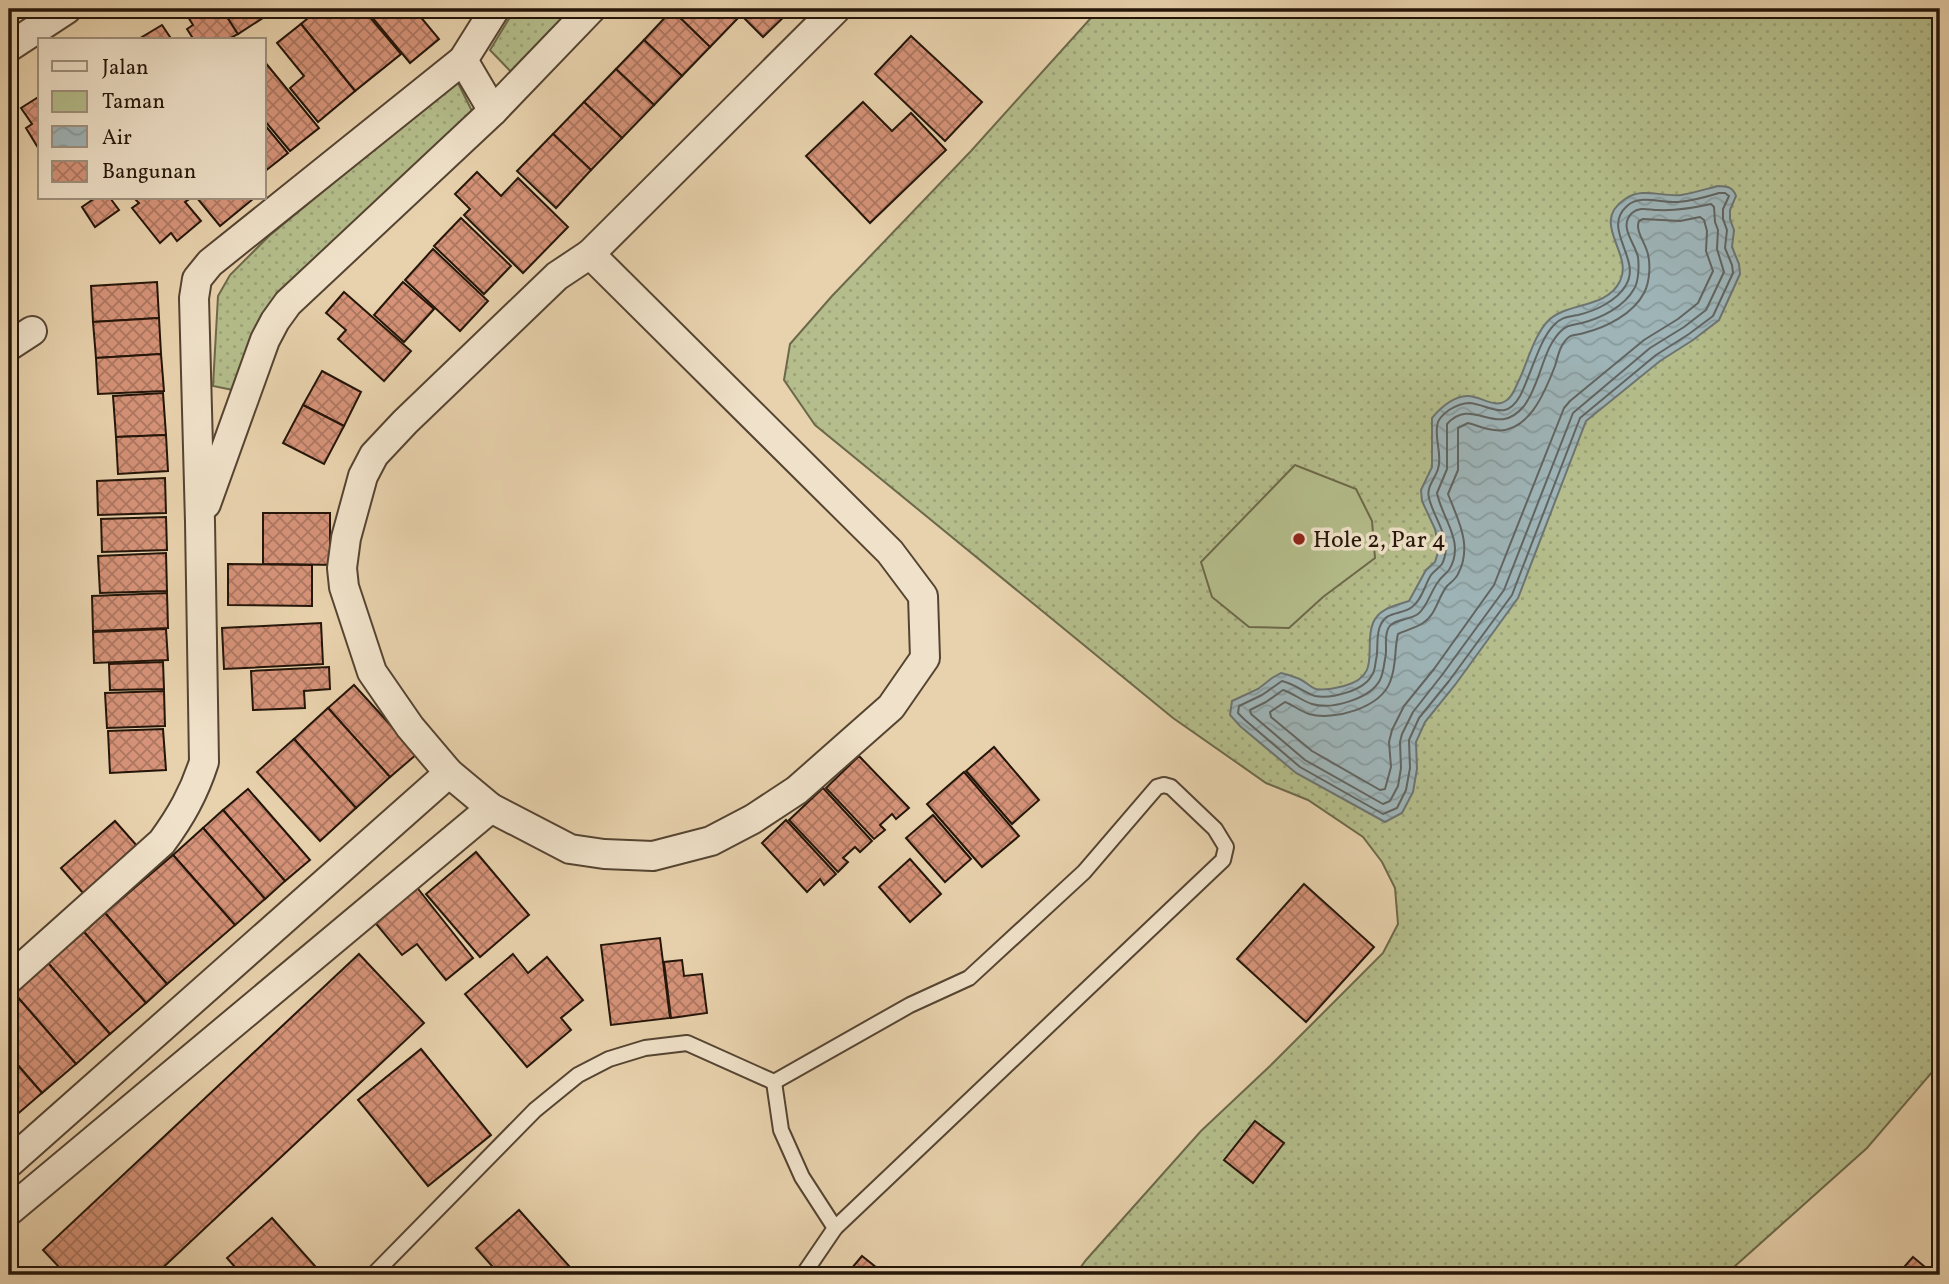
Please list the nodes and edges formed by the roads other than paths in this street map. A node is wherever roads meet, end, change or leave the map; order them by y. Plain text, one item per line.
1 (67, 9) edge
2 (495, 9) edge
3 (591, 9) edge
4 (836, 9) edge
5 (9, 47) edge
6 (463, 60) junction
7 (493, 111) junction
8 (590, 254) junction
9 (200, 522) junction
10 (449, 773) junction
11 (491, 808) junction
12 (9, 979) edge
13 (774, 1082) junction
14 (9, 1164) edge
15 (9, 1211) edge
16 (835, 1228) junction
17 (373, 1275) edge
18 (803, 1275) edge

1 - 5 street
2 - 6 street
3 - 7 street
4 - 8 street
6 - 7 street
6 - 9 street
7 - 9 street
8 - 10 street
8 - 11 street
9 - 12 street
10 - 11 street
10 - 14 street
11 - 15 street
13 - 16 lane
13 - 16 lane
13 - 17 lane
16 - 18 lane

